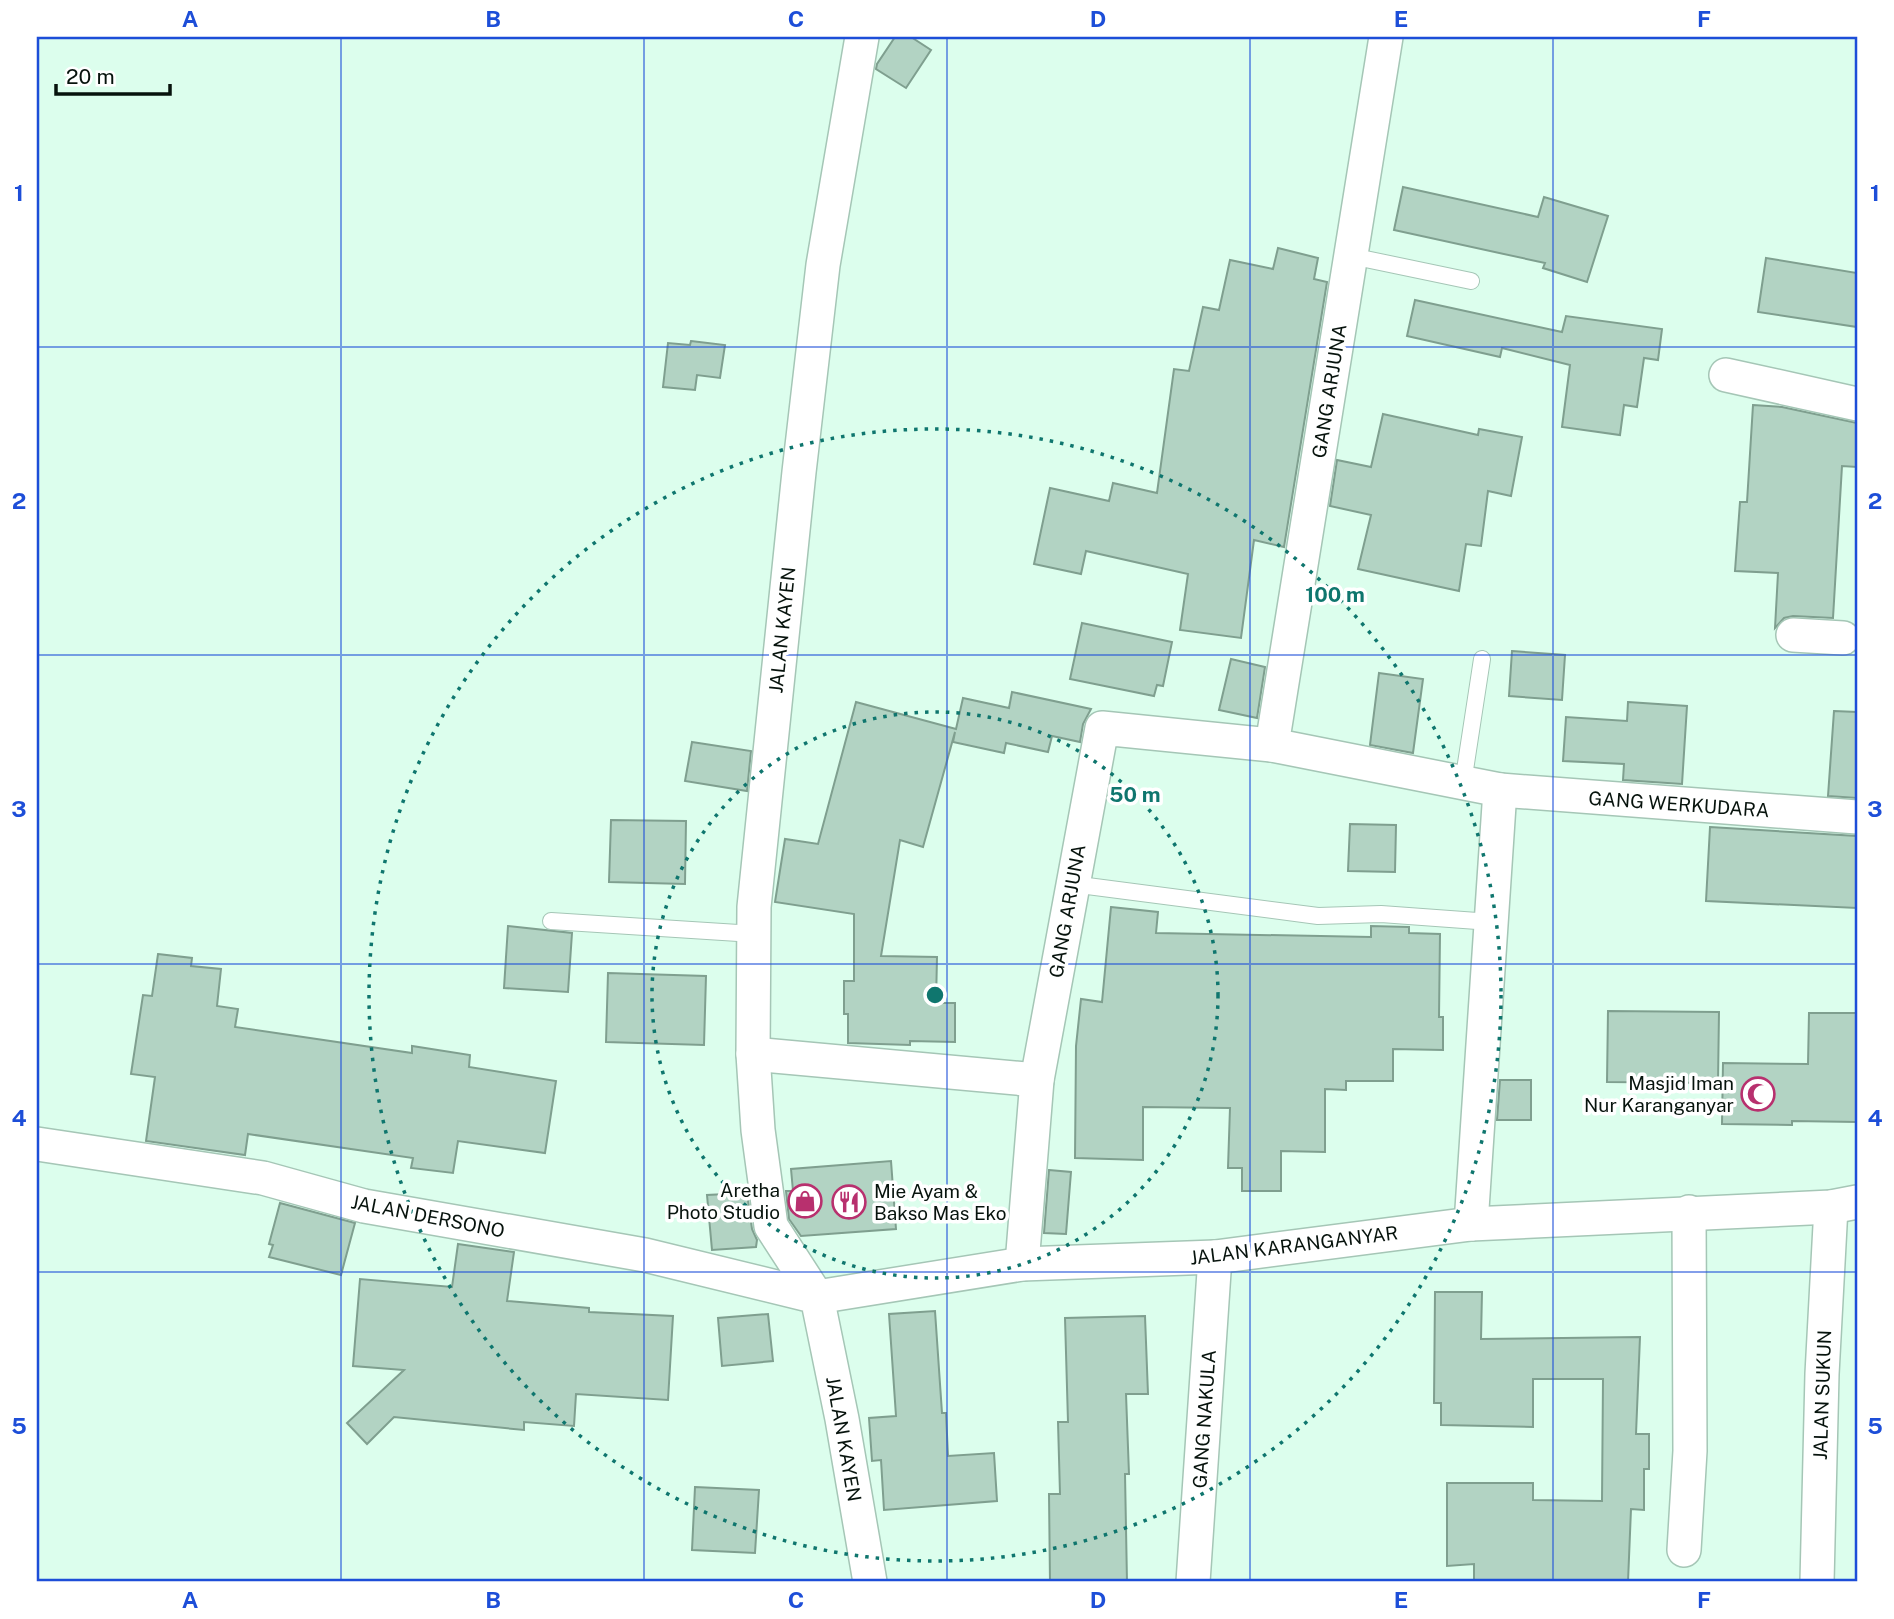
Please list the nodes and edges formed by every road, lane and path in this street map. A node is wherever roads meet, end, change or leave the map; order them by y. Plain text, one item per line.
1 (862, 37) edge
2 (1386, 37) edge
3 (1351, 257) junction
4 (1471, 281) dead end
5 (1726, 375) dead end
6 (1857, 404) edge
7 (1793, 635) dead end
8 (1843, 638) dead end
9 (1482, 659) dead end
10 (1272, 745) junction
11 (1463, 783) junction
12 (1500, 790) junction
13 (1857, 817) edge
14 (1072, 884) junction
15 (551, 920) dead end
16 (1491, 922) junction
17 (754, 934) junction
18 (753, 1054) junction
19 (1037, 1080) junction
20 (37, 1144) edge
21 (1844, 1205) edge
22 (1689, 1212) junction
23 (1471, 1223) junction
24 (1215, 1257) junction
25 (1022, 1264) junction
26 (817, 1297) junction
27 (1684, 1550) dead end
28 (870, 1582) edge
29 (1193, 1582) edge
30 (1816, 1582) edge

1 - 17 street, JALAN KAYEN
2 - 3 street, GANG ARJUNA
3 - 4 lane
3 - 10 street, GANG ARJUNA
5 - 6 street
7 - 8 street
9 - 11 lane
10 - 11 street, GANG ARJUNA
10 - 14 street, GANG ARJUNA
11 - 12 street, GANG ARJUNA
12 - 13 street, GANG WERKUDARA
12 - 16 street
14 - 16 lane
14 - 19 street, GANG ARJUNA
15 - 17 lane
16 - 23 street
17 - 18 street, JALAN KAYEN
18 - 19 street
18 - 26 street, JALAN KAYEN
19 - 25 street, GANG ARJUNA
20 - 26 street, JALAN DERSONO
21 - 22 street, JALAN KARANGANYAR
21 - 30 street, JALAN SUKUN
22 - 23 street, JALAN KARANGANYAR
22 - 27 street
23 - 24 street, JALAN KARANGANYAR
24 - 25 street, JALAN KARANGANYAR
24 - 29 street, GANG NAKULA
25 - 26 street, JALAN KARANGANYAR
26 - 28 street, JALAN KAYEN

